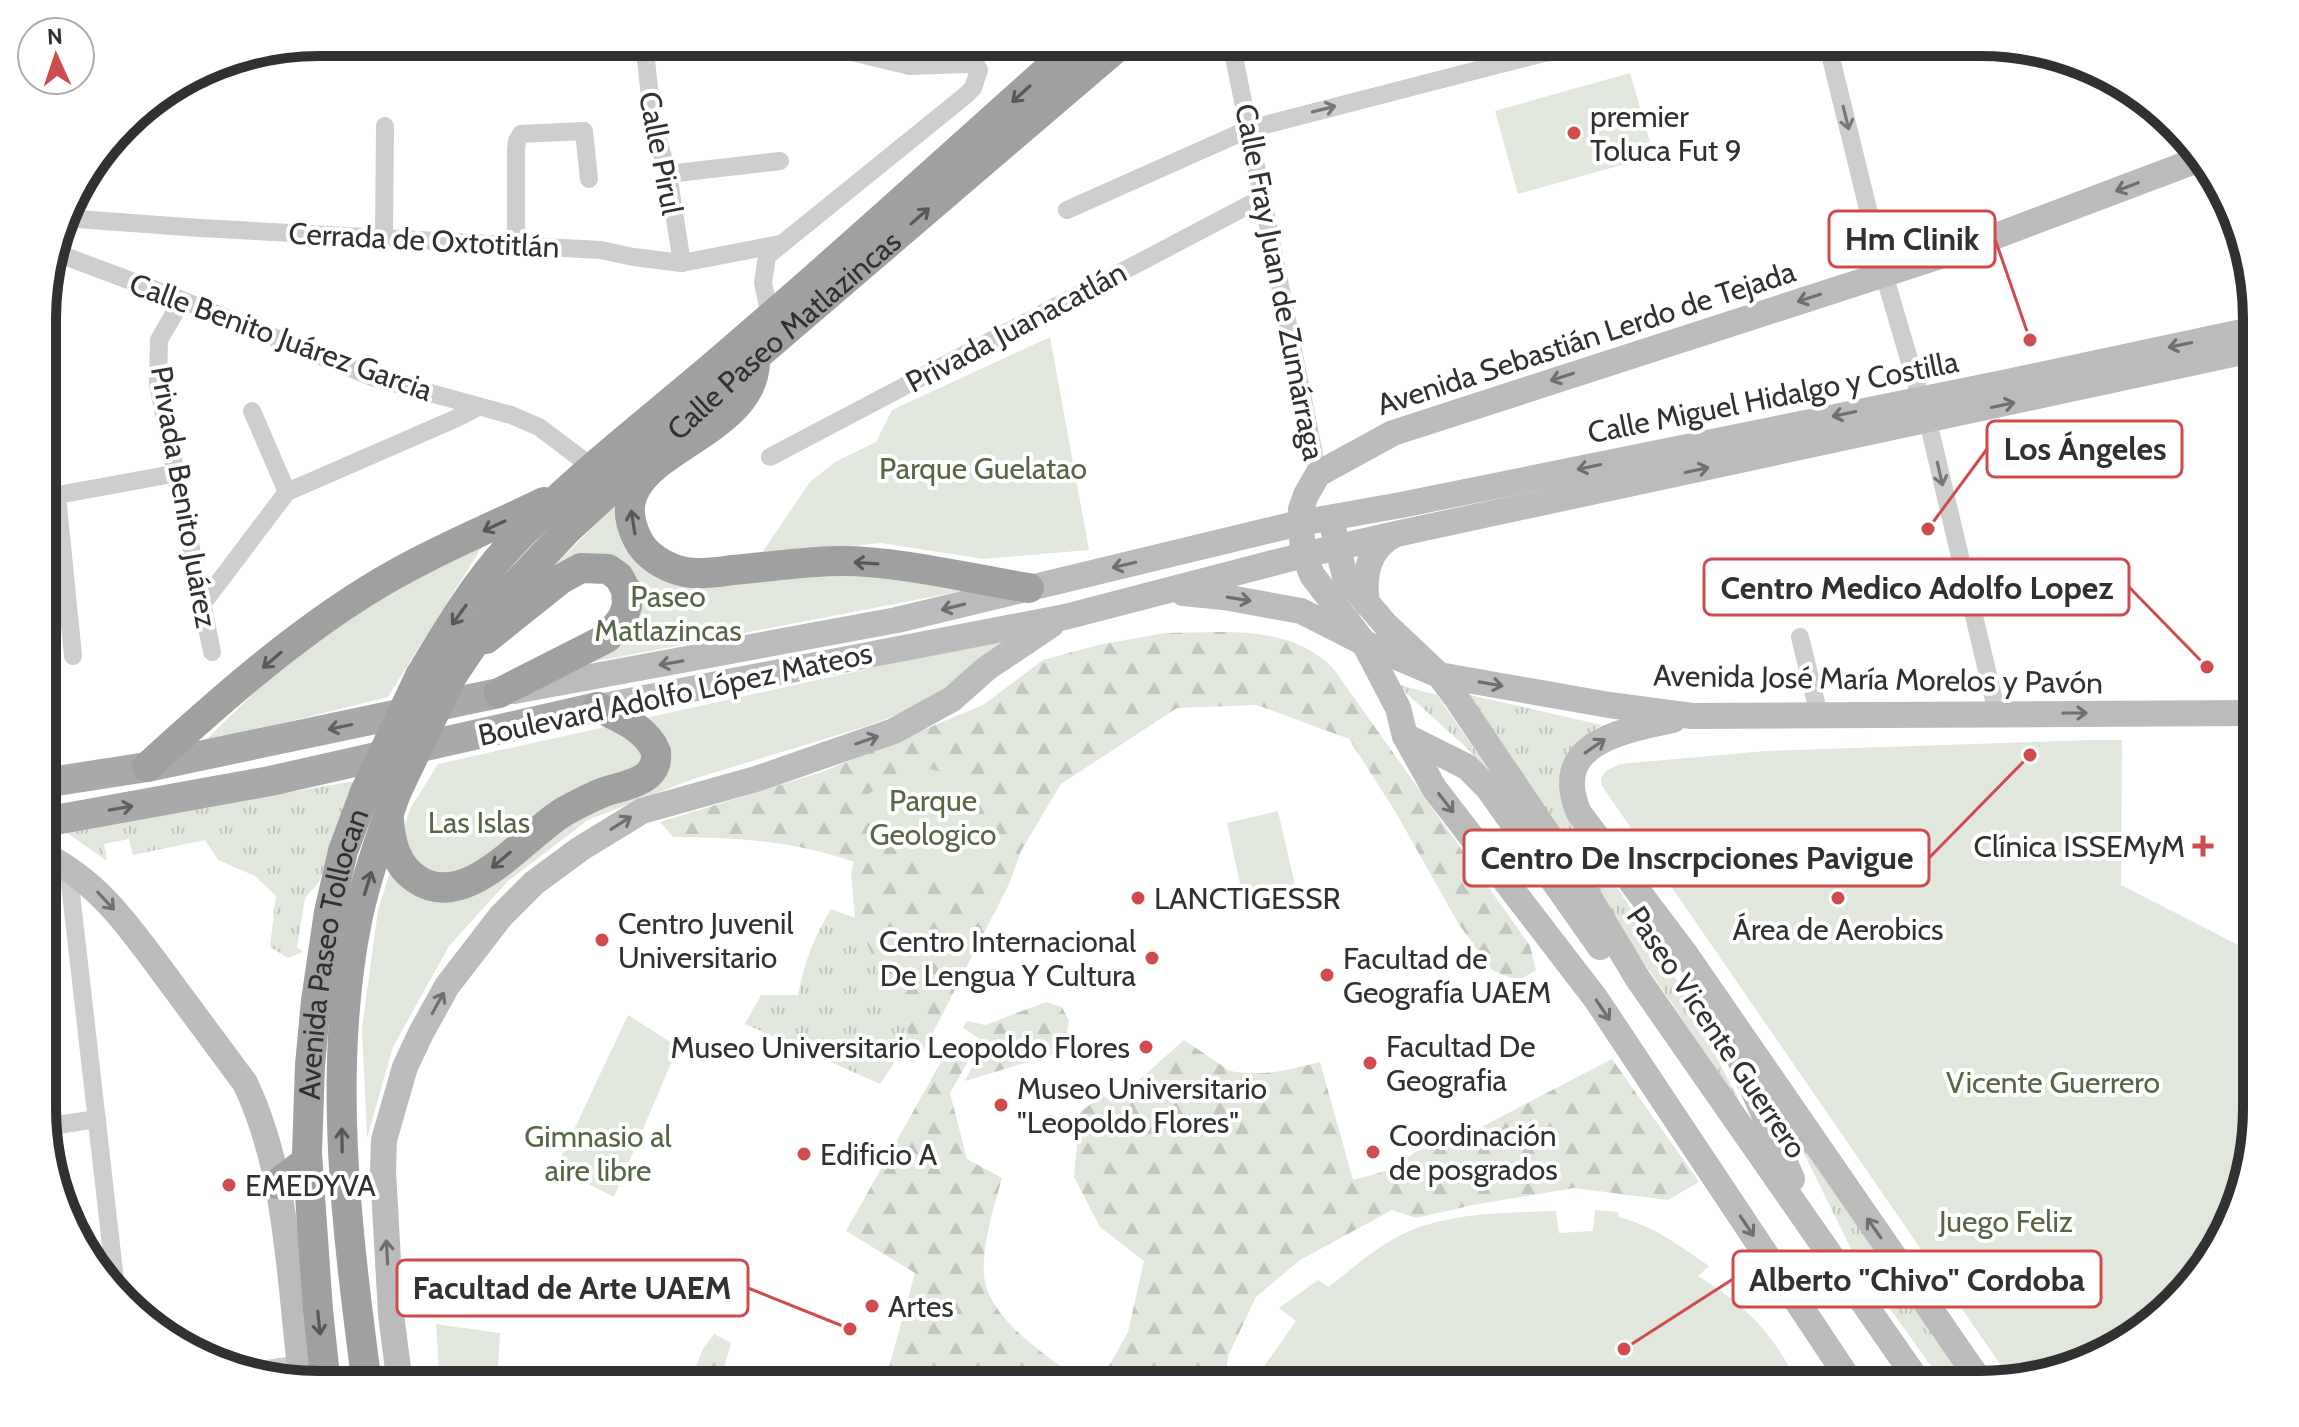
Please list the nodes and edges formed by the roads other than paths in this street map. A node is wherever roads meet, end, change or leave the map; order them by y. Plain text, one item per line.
1 (646, 56) edge
2 (868, 56) edge
3 (1063, 56) edge
4 (1107, 56) edge
5 (1234, 56) edge
6 (1509, 56) edge
7 (1830, 56) edge
8 (385, 126) dead end
9 (1249, 129) junction
10 (780, 161) dead end
11 (2191, 162) edge
12 (668, 174) junction
13 (589, 179) dead end
14 (1262, 198) junction
15 (1067, 210) dead end
16 (76, 219) edge
17 (384, 237) junction
18 (516, 244) junction
19 (780, 244) junction
20 (64, 256) edge
21 (682, 263) junction
22 (1884, 274) junction
23 (182, 300) junction
24 (770, 316) junction
25 (2242, 332) edge
26 (2242, 352) edge
27 (478, 407) junction
28 (1924, 410) junction
29 (252, 411) dead end
30 (692, 428) junction
31 (770, 457) dead end
32 (592, 467) junction
33 (178, 473) junction
34 (1318, 474) junction
35 (287, 492) junction
36 (564, 493) junction
37 (56, 496) edge
38 (1332, 518) junction
39 (1300, 523) junction
40 (56, 533) edge
41 (1396, 534) junction
42 (1337, 548) junction
43 (1304, 555) junction
44 (1029, 588) junction
45 (1162, 592) junction
46 (203, 603) junction
47 (1367, 604) junction
48 (1065, 617) junction
49 (1800, 637) dead end
50 (1364, 643) junction
51 (212, 652) dead end
52 (73, 656) dead end
53 (460, 664) junction
54 (1439, 675) junction
55 (499, 693) junction
56 (598, 707) junction
57 (1997, 713) junction
58 (2242, 713) edge
59 (1819, 715) junction
60 (1692, 716) junction
61 (1405, 736) junction
62 (147, 767) junction
63 (56, 781) edge
64 (392, 804) junction
65 (56, 820) edge
66 (56, 861) edge
67 (68, 867) junction
68 (1638, 979) junction
69 (1717, 1000) junction
70 (97, 1119) junction
71 (57, 1125) edge
72 (307, 1161) junction
73 (277, 1184) junction
74 (1817, 1237) junction
75 (114, 1272) edge
76 (299, 1370) edge
77 (1843, 1370) edge
78 (1910, 1370) edge
79 (1972, 1370) edge
80 (325, 1371) edge
81 (365, 1371) edge
82 (398, 1371) edge

1 - 12 street, Calle Pirul
2 - 19 street
3 -> 24 highway, Calle Paseo Matlazincas
30 -> 4 highway, Calle Paseo Matlazincas
5 - 9 street, Calle Fray Juan de Zumárraga
9 -> 6 street
7 -> 22 street
8 - 17 street
9 - 14 street, Calle Fray Juan de Zumárraga
9 - 15 street
10 - 12 street
11 -> 22 main road, Avenida Sebastián Lerdo de Tejada
12 - 21 street, Calle Pirul
13 - 18 street
14 - 31 street, Privada Juanacatlán
14 - 34 street, Calle Fray Juan de Zumárraga
16 - 17 street, Cerrada de Oxtotitlán
17 - 18 street, Cerrada de Oxtotitlán
18 - 21 street, Cerrada de Oxtotitlán
19 - 21 street, Cerrada de Oxtotitlán
19 - 24 street
20 - 23 street, Calle Benito Juárez Garcia
22 - 28 street
22 -> 34 main road, Avenida Sebastián Lerdo de Tejada
23 - 27 street, Calle Benito Juárez Garcia
23 - 33 street, Privada Benito Juárez
24 - 32 highway, Calle Paseo Matlazincas
25 -> 28 main road, Calle Miguel Hidalgo y Costilla
28 -> 26 main road, Calle Miguel Hidalgo y Costilla
27 - 32 street, Calle Benito Juárez Garcia
27 - 35 street
28 -> 38 main road, Calle Miguel Hidalgo y Costilla
41 -> 28 main road, Calle Miguel Hidalgo y Costilla
28 -> 57 street
29 - 35 street
44 -> 30 highway
30 - 53 highway, Calle Paseo Matlazincas
32 - 36 highway, Calle Paseo Matlazincas
33 - 37 street
33 - 46 street, Privada Benito Juárez
34 - 38 main road, Paseo Vicente Guerrero
34 - 39 main road
35 - 46 street
36 -> 62 highway
36 -> 72 highway, Avenida Paseo Tollocan, bridge
38 - 39 main road, Calle Miguel Hidalgo y Costilla
38 - 42 main road, Paseo Vicente Guerrero
39 - 43 main road
39 -> 44 main road, Boulevard Adolfo López Mateos
40 - 52 street
41 - 42 main road, Calle Miguel Hidalgo y Costilla
41 - 47 main road
42 - 43 main road, Calle Miguel Hidalgo y Costilla
42 - 47 main road, Paseo Vicente Guerrero
43 - 45 main road, Boulevard Adolfo López Mateos
43 - 50 main road
44 -> 55 main road, Boulevard Adolfo López Mateos
45 - 48 main road, Boulevard Adolfo López Mateos
45 -> 50 main road
46 - 51 street, Privada Benito Juárez
47 - 54 main road, Paseo Vicente Guerrero
48 - 56 main road, Boulevard Adolfo López Mateos
82 -> 48 main road
49 - 59 street
50 - 54 main road, Avenida José María Morelos y Pavón
50 - 61 main road
53 - 55 highway
53 - 64 highway, Avenida Paseo Tollocan, bridge
54 -> 60 main road, Avenida José María Morelos y Pavón
54 - 68 main road, Paseo Vicente Guerrero
55 -> 62 main road, Boulevard Adolfo López Mateos
56 -> 64 highway
65 -> 56 main road, Boulevard Adolfo López Mateos
57 -> 58 main road, Avenida José María Morelos y Pavón
57 - 59 main road, Avenida José María Morelos y Pavón
59 - 60 main road, Avenida José María Morelos y Pavón
69 -> 60 main road, Paseo Vicente Guerrero
61 - 68 main road
61 -> 77 main road
62 - 63 main road, Boulevard Adolfo López Mateos
81 -> 64 highway, Avenida Paseo Tollocan
66 - 67 main road
67 - 70 street
67 -> 73 main road
68 - 74 main road, Paseo Vicente Guerrero
69 - 74 main road
79 -> 69 main road, Paseo Vicente Guerrero
70 - 71 street
70 - 75 street
72 - 73 highway
72 -> 80 highway, Avenida Paseo Tollocan
73 - 76 main road
74 - 78 main road, Paseo Vicente Guerrero

